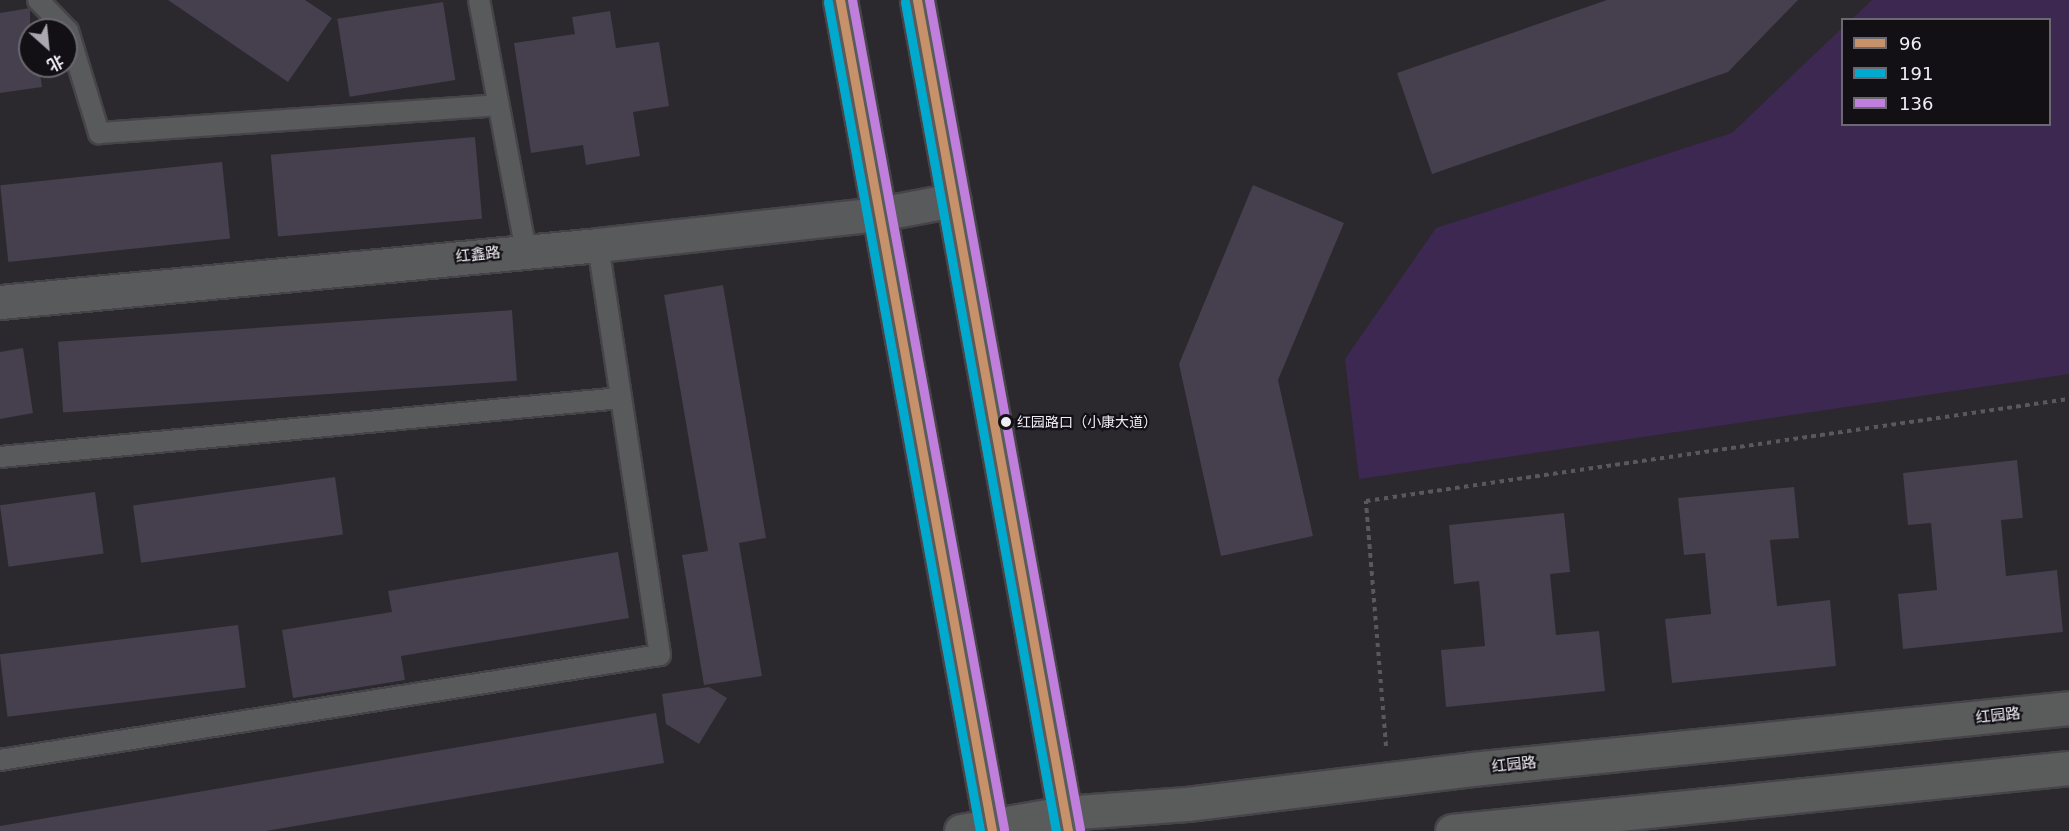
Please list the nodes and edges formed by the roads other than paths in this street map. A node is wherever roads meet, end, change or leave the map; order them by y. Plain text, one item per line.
1 (38, 0) edge
2 (479, 0) edge
3 (840, 0) edge
4 (917, 0) edge
5 (498, 105) junction
6 (954, 200) junction
7 (879, 214) junction
8 (598, 245) junction
9 (526, 250) junction
10 (0, 302) edge
11 (621, 398) junction
12 (0, 457) edge
13 (2069, 708) edge
14 (0, 760) edge
15 (2069, 768) edge
16 (1669, 819) edge
17 (1066, 822) edge
18 (981, 829) edge
19 (1452, 831) edge

1 - 5 lane
2 - 5 lane
3 - 7 main road
4 - 6 main road
5 - 9 lane
6 - 7 street, 红鑫路
6 - 17 main road
7 - 8 street, 红鑫路
7 - 18 main road
8 - 9 street, 红鑫路
8 - 11 lane
9 - 10 street, 红鑫路
11 - 12 lane
11 - 14 lane
13 - 17 main road, 红园路
15 - 16 main road
16 - 19 main road
17 - 18 main road, 红园路

